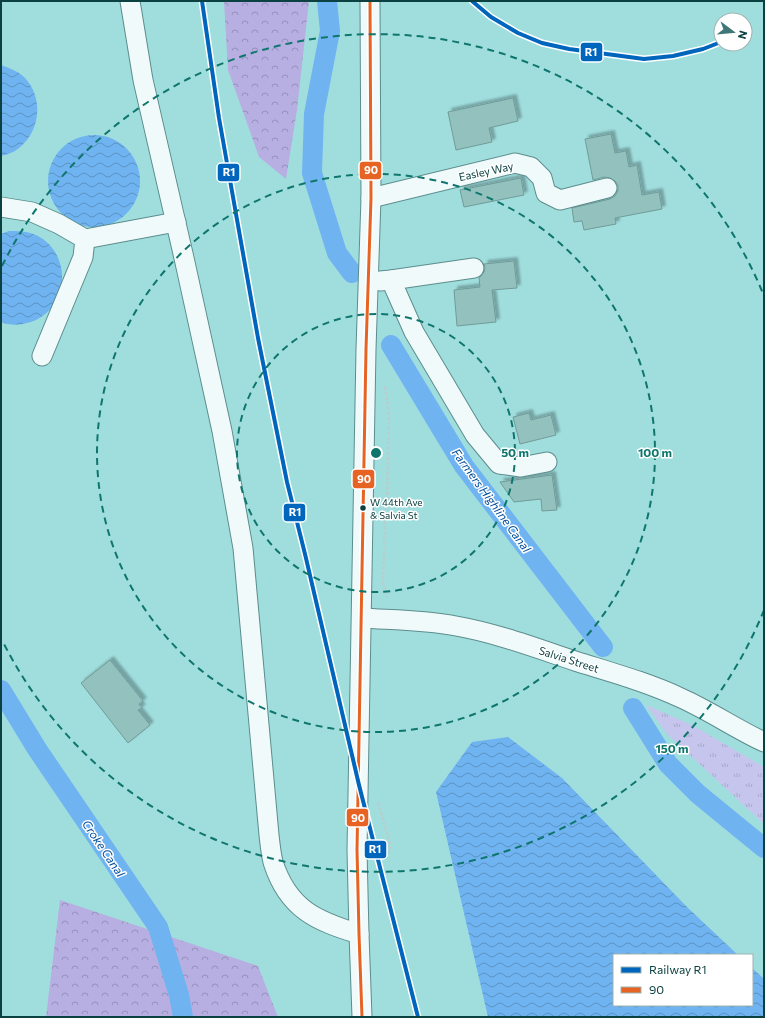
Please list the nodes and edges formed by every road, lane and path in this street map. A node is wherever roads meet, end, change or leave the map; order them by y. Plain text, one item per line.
1 (130, 1) edge
2 (370, 1) edge
3 (607, 188) dead end
4 (371, 198) junction
5 (1, 207) edge
6 (176, 222) junction
7 (85, 239) junction
8 (474, 268) dead end
9 (391, 280) junction
10 (368, 284) junction
11 (42, 356) dead end
12 (547, 462) dead end
13 (387, 504) dead end
14 (387, 597) dead end
15 (362, 618) junction
16 (764, 742) edge
17 (359, 934) junction
18 (362, 1017) edge

1 - 6 street
2 - 4 street
3 - 4 street, Easley Way
4 - 10 street
5 - 7 street
6 - 7 street
6 - 17 street
7 - 11 street
8 - 9 street
9 - 10 street
9 - 12 street
10 - 15 street
13 - 14 path
15 - 16 street, Salvia Street
15 - 17 street
17 - 18 street

